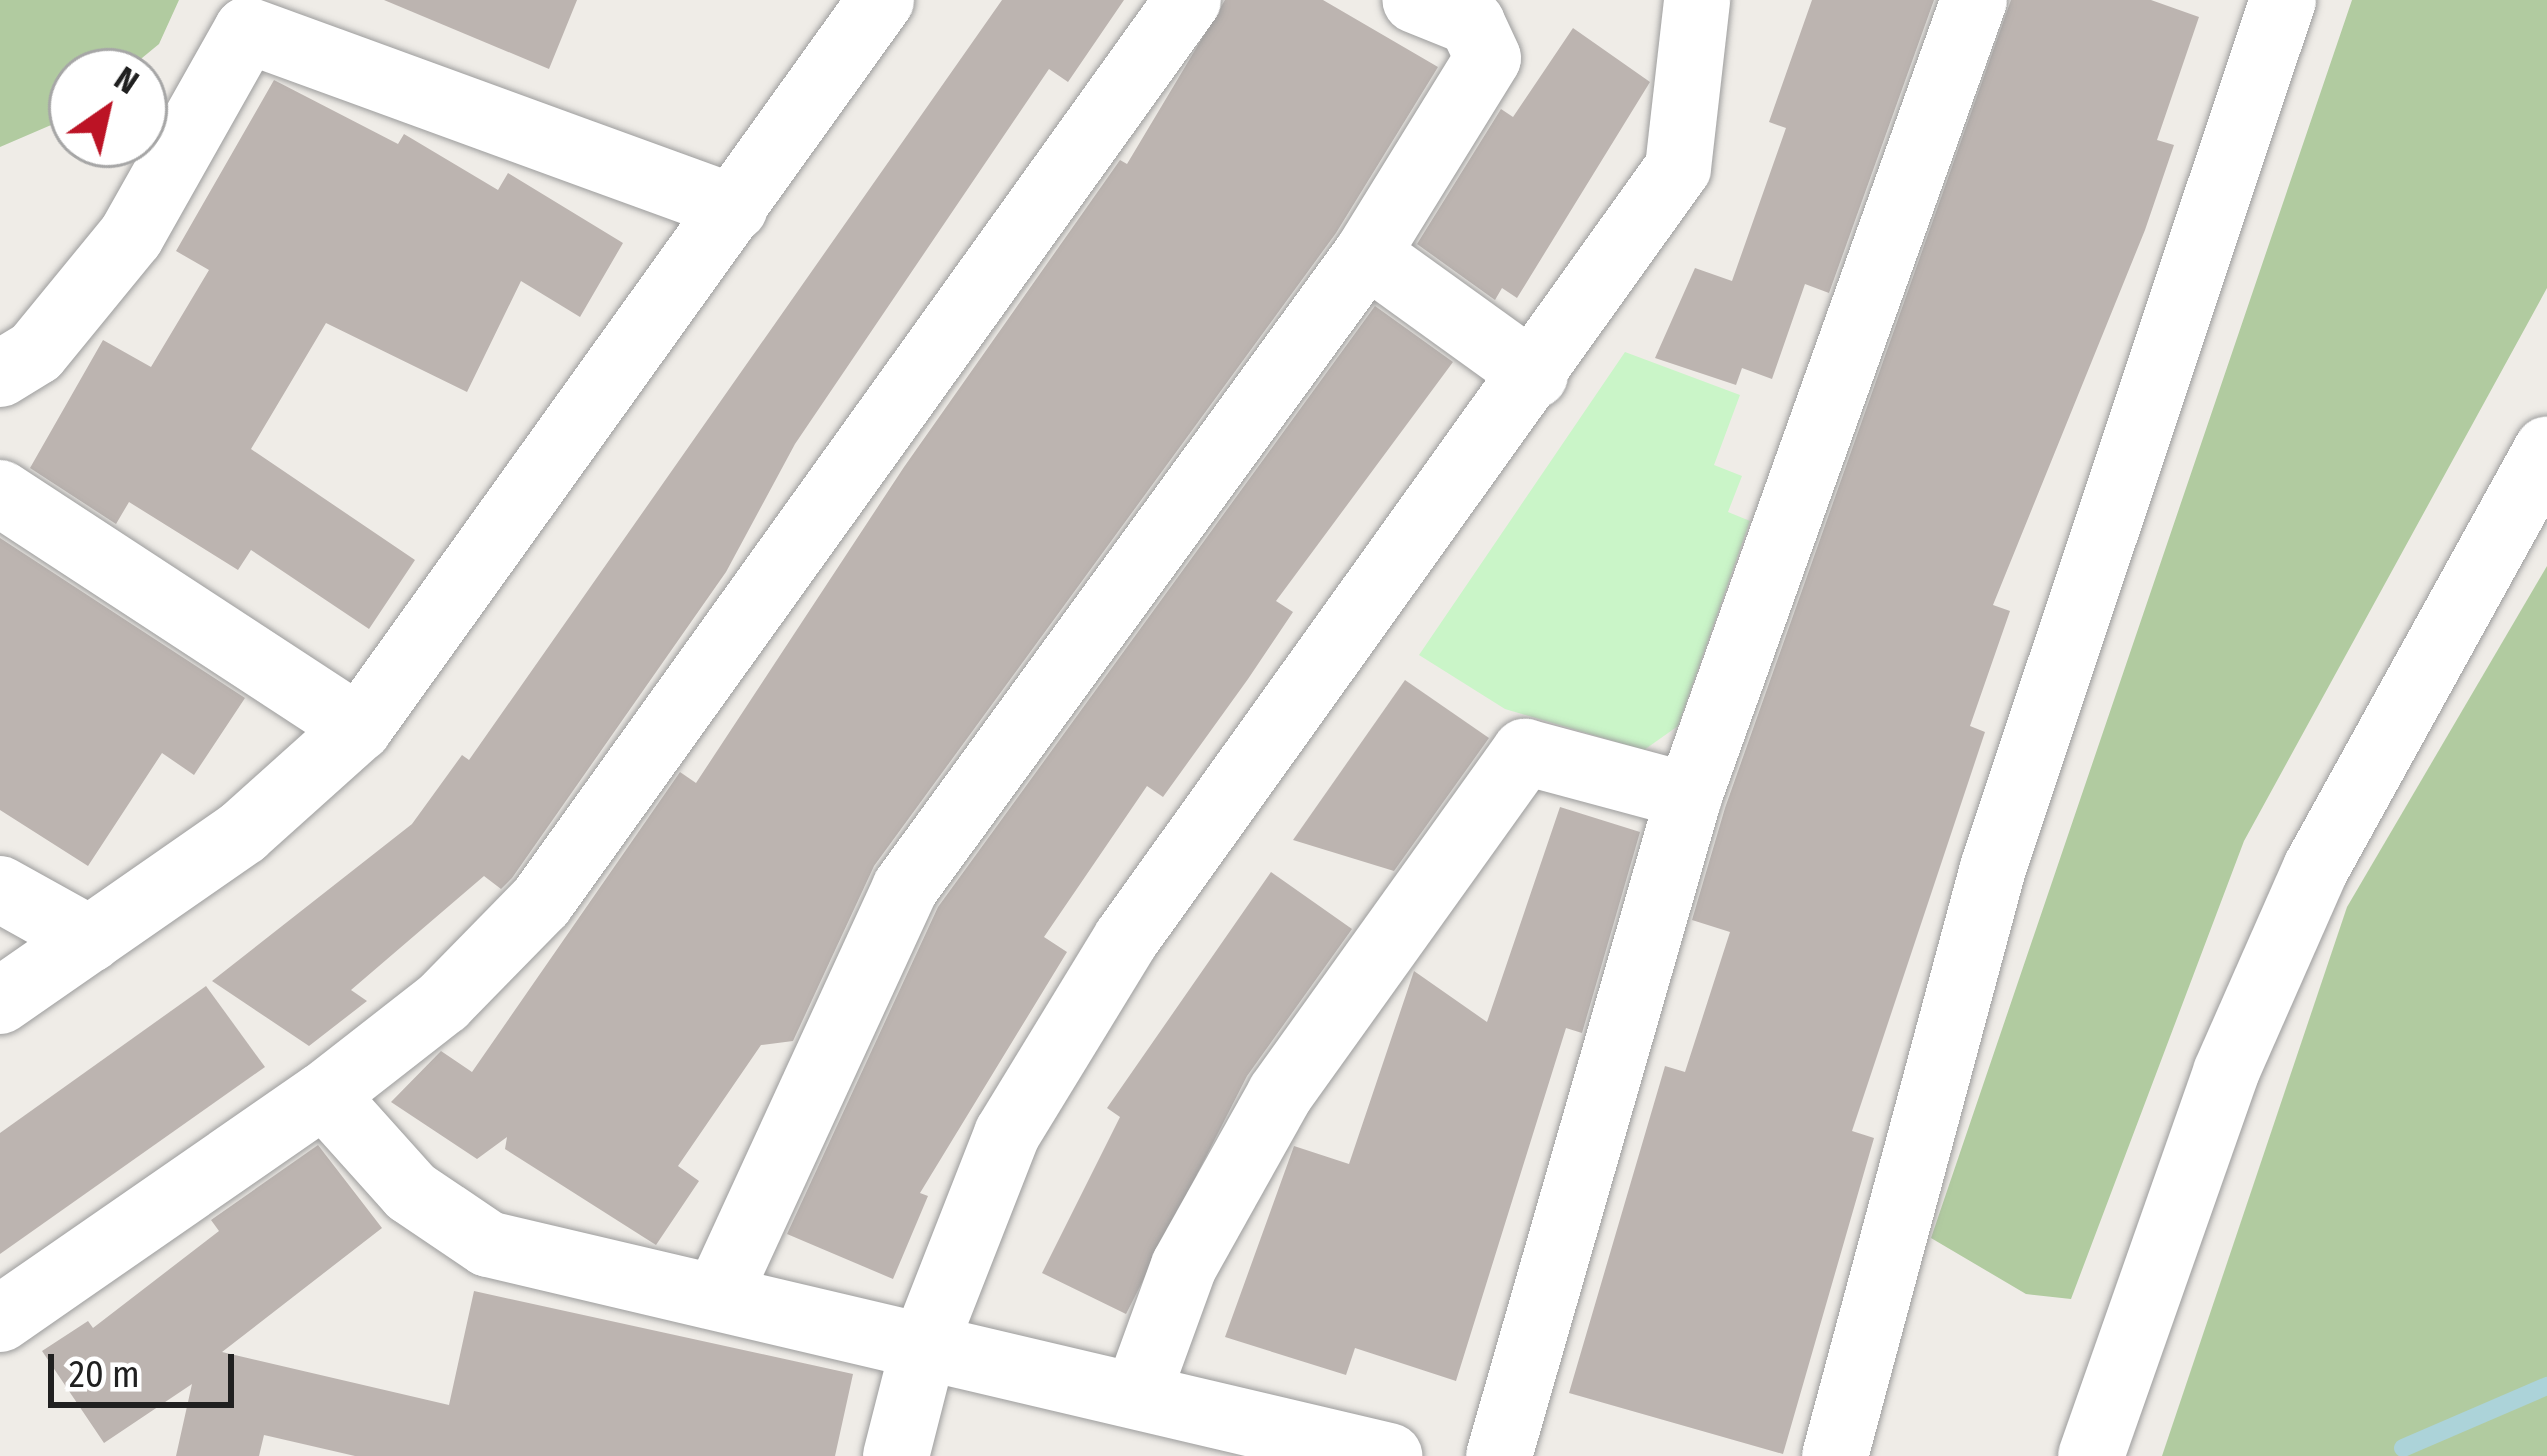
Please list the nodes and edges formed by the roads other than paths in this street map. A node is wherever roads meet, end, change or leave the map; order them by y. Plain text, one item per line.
1 (881, 0) edge
2 (1188, 0) edge
3 (1415, 0) edge
4 (1697, 0) edge
5 (1974, 0) edge
6 (2283, 0) edge
7 (251, 15) edge
8 (734, 208) junction
9 (1367, 254) junction
10 (0, 374) edge
11 (1535, 375) junction
12 (2547, 448) edge
13 (0, 493) edge
14 (359, 728) junction
15 (1689, 796) junction
16 (0, 889) edge
17 (90, 939) junction
18 (0, 1001) edge
19 (324, 1095) junction
20 (719, 1293) junction
21 (0, 1319) edge
22 (924, 1346) junction
23 (1137, 1395) junction
24 (896, 1456) edge
25 (1389, 1456) edge
26 (1499, 1456) edge
27 (1835, 1456) edge
28 (2091, 1456) edge

1 - 8 street
2 - 19 street
3 - 9 street
4 - 11 street
5 - 15 street
6 - 27 street
7 - 8 street
7 - 10 street
8 - 14 street
9 - 11 street
9 - 20 street
11 - 22 street
12 - 28 street
13 - 14 street
14 - 17 street
15 - 23 street
15 - 26 street
16 - 17 street
17 - 18 street
19 - 20 street
19 - 21 street
20 - 22 street
22 - 23 street
22 - 24 street
23 - 25 street

